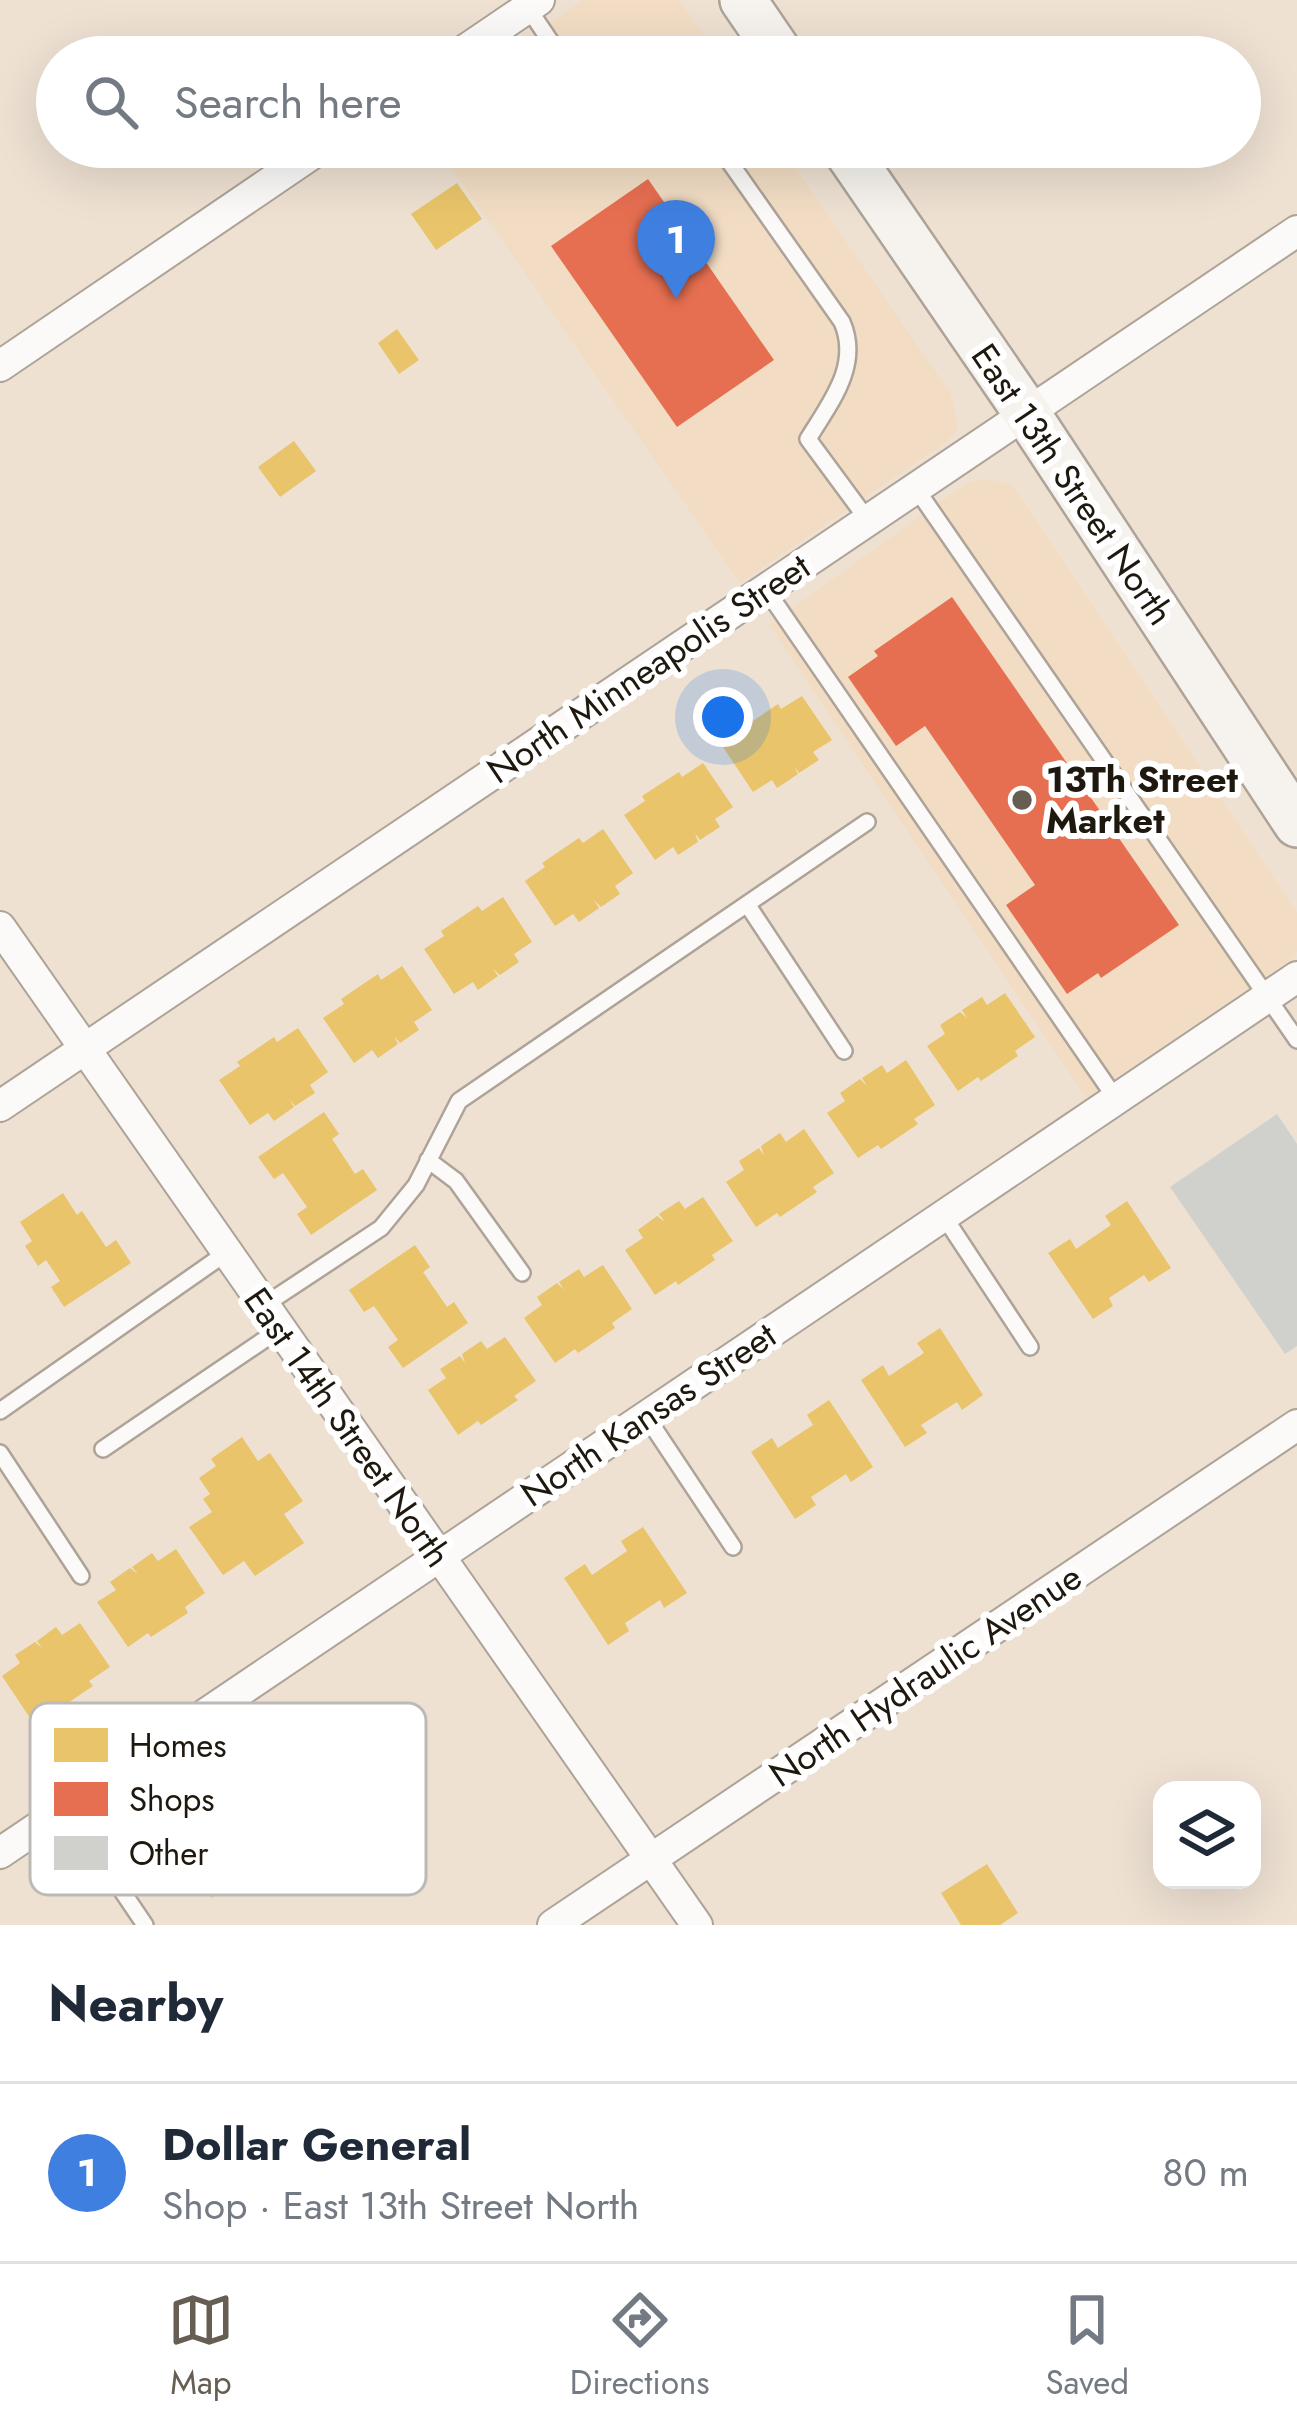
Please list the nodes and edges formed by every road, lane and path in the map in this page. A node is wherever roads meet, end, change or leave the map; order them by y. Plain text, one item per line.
1 (742, 0) edge
2 (534, 4) edge
3 (486, 36) edge
4 (551, 36) edge
5 (767, 36) edge
6 (291, 168) edge
7 (734, 168) edge
8 (858, 168) edge
9 (1297, 231) edge
10 (0, 366) edge
11 (1026, 412) junction
12 (915, 487) junction
13 (868, 519) junction
14 (765, 589) junction
15 (867, 822) dead end
16 (1297, 824) edge
17 (747, 904) junction
18 (0, 927) edge
19 (1297, 977) edge
20 (1268, 997) junction
21 (1297, 1040) edge
22 (84, 1049) junction
23 (844, 1051) dead end
24 (1116, 1099) junction
25 (0, 1106) edge
26 (428, 1160) junction
27 (943, 1215) junction
28 (226, 1253) junction
29 (522, 1273) dead end
30 (272, 1317) junction
31 (1030, 1346) dead end
32 (0, 1411) edge
33 (646, 1416) junction
34 (1297, 1425) edge
35 (103, 1449) dead end
36 (0, 1453) edge
37 (733, 1547) dead end
38 (438, 1556) junction
39 (81, 1576) dead end
40 (221, 1703) edge
41 (30, 1833) edge
42 (0, 1853) edge
43 (651, 1859) junction
44 (125, 1895) edge
45 (145, 1925) edge
46 (553, 1925) edge
47 (698, 1925) edge

1 - 5 main road
2 - 3 street
2 - 4 lane
6 - 10 street
7 - 13 lane
8 - 11 main road, East 13th Street North
9 - 11 street, North Minneapolis Street
11 - 12 street, North Minneapolis Street
11 - 16 main road, East 13th Street North
12 - 13 street, North Minneapolis Street
12 - 20 lane
13 - 14 street, North Minneapolis Street
14 - 22 street, North Minneapolis Street
14 - 24 lane
15 - 17 lane
17 - 23 lane
17 - 26 lane
18 - 22 street, East 14th Street North
19 - 20 street, North Kansas Street
20 - 21 lane
20 - 24 street, North Kansas Street
22 - 25 street, North Minneapolis Street
22 - 28 street, East 14th Street North
24 - 27 street, North Kansas Street
26 - 29 lane
26 - 30 lane
27 - 31 lane
27 - 33 street, North Kansas Street
28 - 30 street, East 14th Street North
28 - 32 lane
30 - 35 lane
30 - 38 street, East 14th Street North
33 - 37 lane
33 - 38 street, North Kansas Street
34 - 43 street, North Hydraulic Avenue
36 - 39 lane
38 - 40 street, North Kansas Street
38 - 43 street, East 14th Street North
41 - 42 street, North Kansas Street
43 - 46 street, North Hydraulic Avenue
43 - 47 street, East 14th Street North
44 - 45 lane

